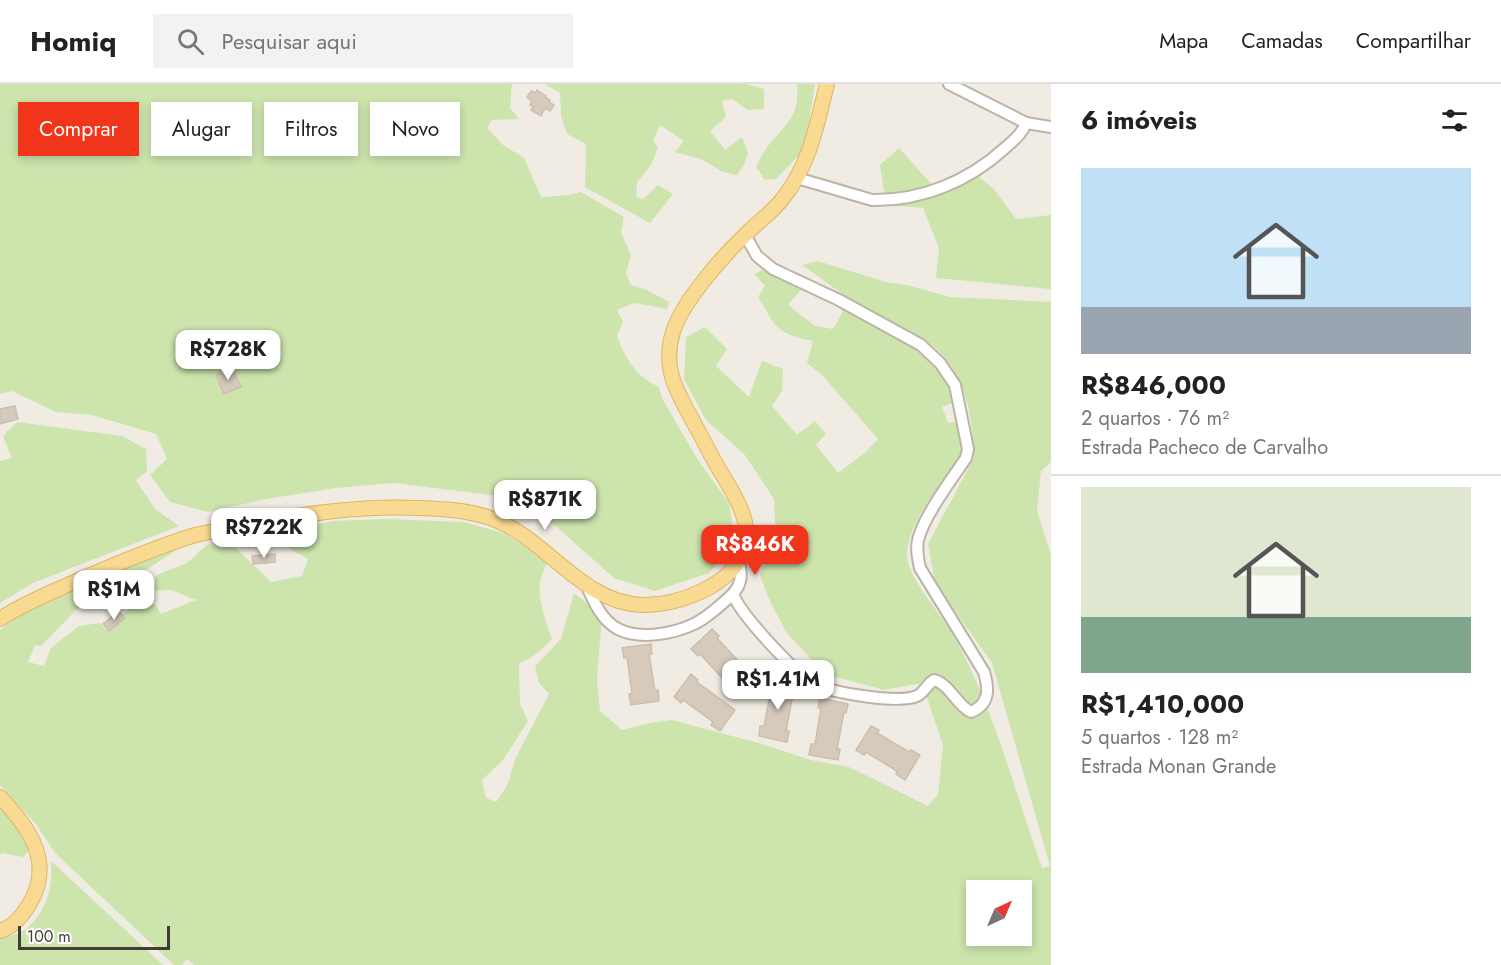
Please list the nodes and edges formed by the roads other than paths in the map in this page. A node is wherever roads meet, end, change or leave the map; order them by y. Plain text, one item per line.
1 (827, 84) edge
2 (949, 84) edge
3 (1026, 123) junction
4 (1051, 127) edge
5 (797, 178) junction
6 (745, 235) junction
7 (739, 562) junction
8 (586, 584) junction
9 (733, 594) junction
10 (0, 619) edge
11 (0, 797) edge
12 (0, 931) edge

1 - 5 main road
2 - 3 street
3 - 4 street
3 - 5 street
5 - 6 main road
6 - 7 main road
6 - 9 street
7 - 8 main road
7 - 9 street
8 - 9 street
8 - 10 main road
11 - 12 main road

